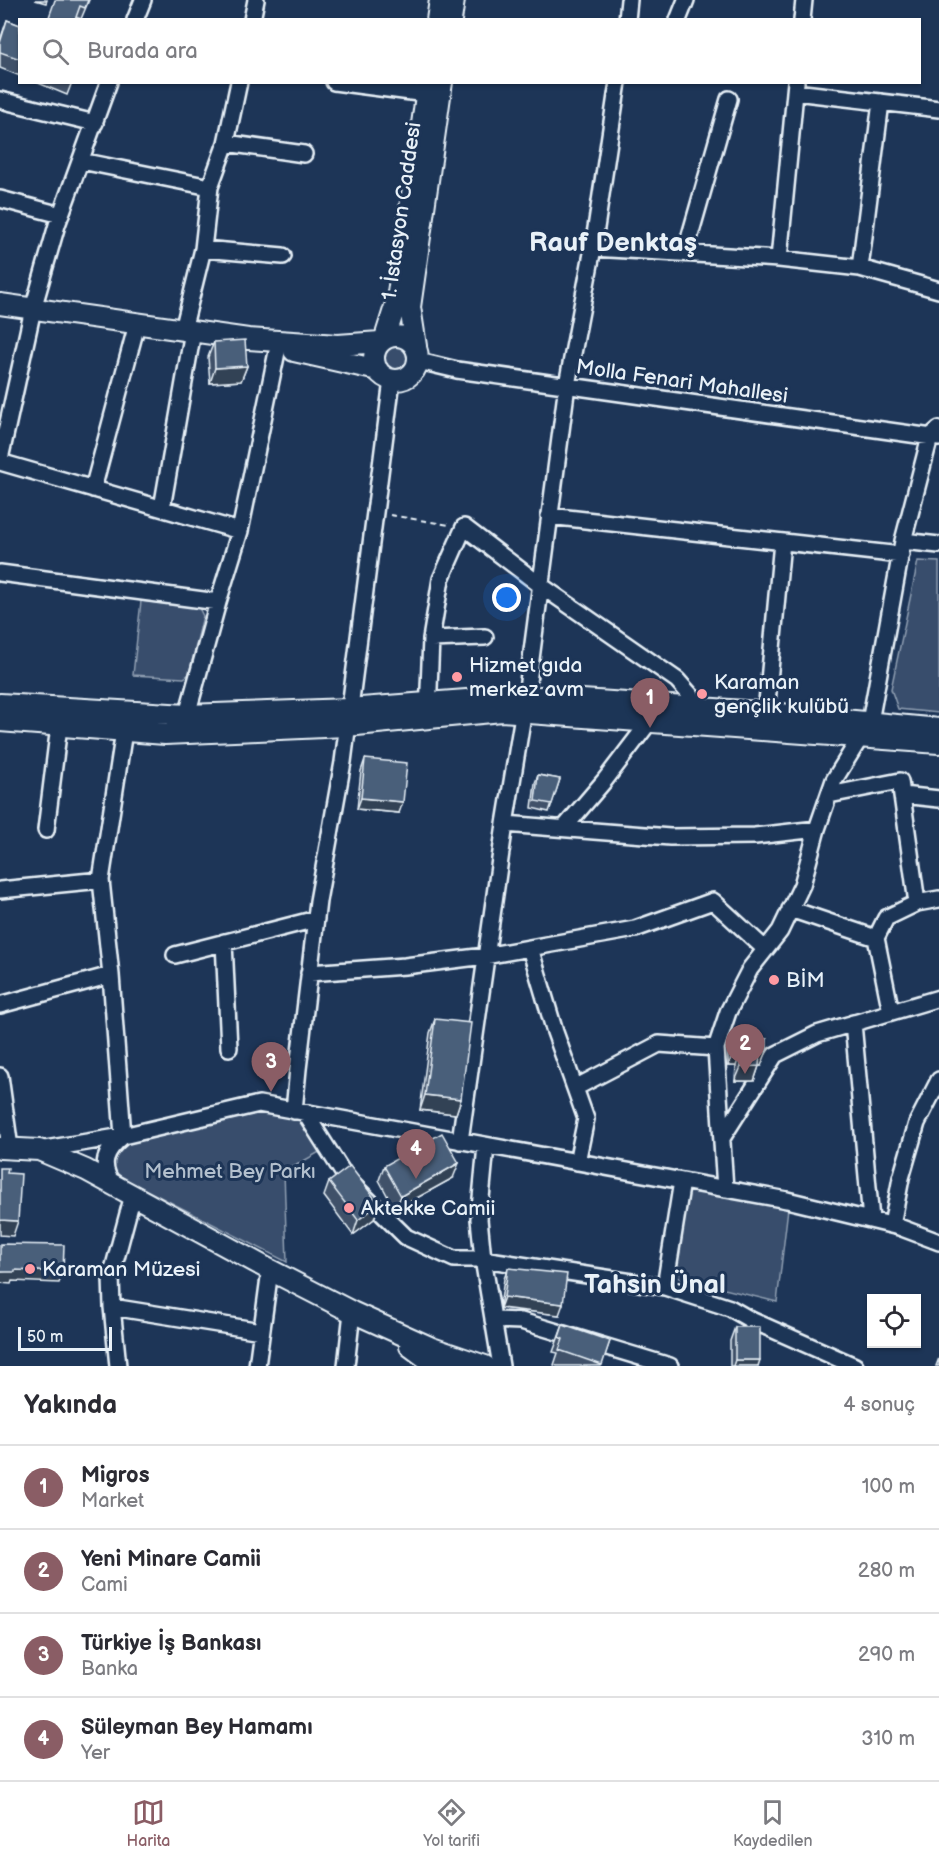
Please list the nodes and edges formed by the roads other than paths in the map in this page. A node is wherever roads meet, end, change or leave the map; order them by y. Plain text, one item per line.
1 (143, 0) edge
2 (256, 0) edge
3 (440, 0) edge
4 (454, 0) edge
5 (629, 0) edge
6 (686, 0) edge
7 (804, 0) edge
8 (136, 18) edge
9 (252, 18) edge
10 (437, 18) edge
11 (451, 18) edge
12 (627, 18) edge
13 (679, 18) edge
14 (802, 18) edge
15 (108, 84) edge
16 (239, 84) edge
17 (383, 84) edge
18 (618, 84) edge
19 (432, 86) edge
20 (796, 87) edge
21 (729, 99) dead end
22 (0, 100) edge
23 (881, 102) junction
24 (939, 109) edge
25 (95, 123) junction
26 (226, 143) junction
27 (304, 154) dead end
28 (81, 161) junction
29 (210, 186) junction
30 (0, 199) edge
31 (61, 215) junction
32 (593, 248) junction
33 (202, 249) junction
34 (685, 253) junction
35 (283, 256) dead end
36 (779, 259) junction
37 (860, 268) junction
38 (939, 290) edge
39 (0, 304) edge
40 (33, 309) junction
41 (137, 324) junction
42 (188, 331) junction
43 (248, 339) junction
44 (382, 340) junction
45 (278, 347) junction
46 (417, 354) junction
47 (385, 375) junction
48 (567, 386) junction
49 (936, 435) edge
50 (0, 460) edge
51 (93, 489) junction
52 (162, 508) junction
53 (549, 516) junction
54 (240, 531) junction
55 (782, 542) junction
56 (939, 545) edge
57 (902, 548) junction
58 (0, 573) edge
59 (540, 585) junction
60 (218, 602) junction
61 (485, 637) dead end
62 (431, 639) junction
63 (0, 704) edge
64 (525, 704) junction
65 (702, 708) junction
66 (428, 710) junction
67 (766, 713) junction
68 (187, 715) junction
69 (347, 717) junction
70 (0, 721) edge
71 (651, 721) junction
72 (59, 726) junction
73 (939, 729) edge
74 (866, 730) junction
75 (124, 731) junction
76 (939, 743) edge
77 (829, 795) junction
78 (902, 795) junction
79 (939, 799) edge
80 (504, 824) junction
81 (564, 828) junction
82 (46, 830) dead end
83 (817, 830) junction
84 (101, 880) junction
85 (0, 890) edge
86 (939, 899) edge
87 (917, 903) junction
88 (790, 909) junction
89 (316, 919) junction
90 (876, 938) junction
91 (224, 942) junction
92 (530, 948) junction
93 (765, 950) junction
94 (175, 955) dead end
95 (485, 956) junction
96 (309, 973) junction
97 (111, 975) junction
98 (939, 999) edge
99 (0, 1005) edge
100 (891, 1012) junction
101 (853, 1023) junction
102 (229, 1048) dead end
103 (716, 1048) junction
104 (0, 1076) edge
105 (939, 1080) edge
106 (575, 1088) junction
107 (300, 1112) junction
108 (123, 1136) junction
109 (722, 1138) junction
110 (460, 1141) junction
111 (486, 1146) junction
112 (5, 1148) edge
113 (39, 1150) junction
114 (577, 1162) junction
115 (682, 1181) junction
116 (113, 1185) junction
117 (725, 1189) junction
118 (133, 1195) junction
119 (871, 1220) junction
120 (892, 1225) junction
121 (939, 1242) edge
122 (483, 1259) junction
123 (270, 1270) junction
124 (665, 1287) junction
125 (112, 1307) junction
126 (352, 1312) junction
127 (493, 1320) junction
128 (261, 1331) junction
129 (436, 1360) edge
130 (118, 1366) edge
131 (257, 1366) edge
132 (346, 1366) edge
133 (485, 1366) edge
134 (501, 1366) edge
135 (670, 1366) edge
136 (855, 1366) edge

1 - 8 street
2 - 9 street
3 - 10 main road
4 - 11 main road
5 - 12 street
6 - 13 street
7 - 14 street
15 - 25 street
16 - 26 street
17 - 19 street
18 - 32 street
19 - 44 main road, 1. İstasyon Caddesi
19 - 46 main road, 1. İstasyon Caddesi
20 - 23 street
20 - 36 street
21 - 34 street
22 - 25 street
23 - 24 street
23 - 37 street
25 - 28 street
26 - 27 street
26 - 29 street
28 - 29 street
28 - 31 street
29 - 33 street
30 - 31 street
31 - 40 street
32 - 34 street
32 - 48 street
33 - 35 street
33 - 42 street
34 - 36 street
36 - 37 street
37 - 38 street
39 - 40 main road
40 - 41 main road
40 - 50 street
41 - 42 main road
41 - 51 street
42 - 43 main road
42 - 52 street
43 - 44 main road
43 - 45 main road
44 - 46 main road
44 - 47 main road
45 - 47 main road
45 - 54 street
46 - 47 main road
46 - 48 street, Molla Fenari Mahallesi
47 - 69 street
48 - 49 street, Molla Fenari Mahallesi
48 - 53 street
49 - 57 street
50 - 51 street
51 - 52 street
52 - 54 street
53 - 55 street
53 - 59 street
54 - 60 street
55 - 57 street
55 - 67 street
56 - 57 street
57 - 74 street
58 - 60 street
59 - 62 street
59 - 64 street
59 - 65 street
60 - 68 street
61 - 62 street
62 - 66 street
63 - 68 main road
64 - 65 main road
64 - 66 main road
64 - 71 main road
64 - 80 street
65 - 67 main road
66 - 69 main road
67 - 74 main road
68 - 69 main road
69 - 75 main road
69 - 89 street
70 - 72 main road
71 - 74 main road
71 - 81 street
72 - 75 main road
72 - 82 street
73 - 74 main road
74 - 76 main road
74 - 77 street
75 - 84 street
77 - 78 street
77 - 83 street
78 - 79 street
78 - 87 street
80 - 81 street
80 - 95 street
81 - 83 street
83 - 88 street
84 - 85 street
84 - 97 street
86 - 87 street
87 - 90 street
88 - 90 street
88 - 93 street
89 - 91 street
89 - 96 street
90 - 100 street
91 - 94 street
91 - 102 street
92 - 93 street
92 - 95 street
92 - 106 street
93 - 103 street
95 - 96 street
95 - 110 street
96 - 107 street
97 - 99 street
97 - 108 street
98 - 100 street
100 - 101 street
101 - 109 street
101 - 119 street
103 - 106 street
103 - 109 street
104 - 112 street
105 - 120 street
106 - 114 street
107 - 108 street
107 - 110 street
107 - 122 street
108 - 113 street
108 - 116 street
109 - 117 street
110 - 111 street
111 - 114 street
111 - 122 street
112 - 113 main road
113 - 116 main road
114 - 115 street
115 - 117 street
115 - 124 street
116 - 118 main road
117 - 119 street
118 - 123 main road
118 - 125 street
119 - 120 street
120 - 121 street
122 - 124 street
122 - 127 street
123 - 126 main road
123 - 128 street
124 - 136 street
125 - 128 street
125 - 130 street
126 - 129 main road
126 - 132 street
127 - 134 street
127 - 135 street
128 - 131 street
129 - 133 main road

